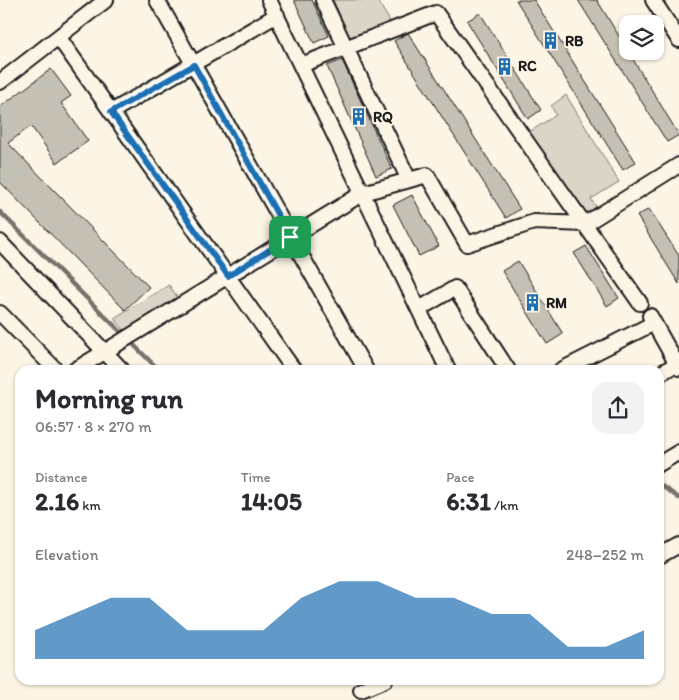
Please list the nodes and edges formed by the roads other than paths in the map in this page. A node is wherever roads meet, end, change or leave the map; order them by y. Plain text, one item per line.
1 (106, 0) edge
2 (157, 0) edge
3 (269, 0) edge
4 (323, 0) edge
5 (653, 0) edge
6 (434, 7) edge
7 (276, 15) junction
8 (59, 38) junction
9 (679, 40) edge
10 (346, 48) junction
11 (194, 65) junction
12 (301, 65) junction
13 (0, 82) edge
14 (111, 112) junction
15 (679, 165) edge
16 (408, 180) junction
17 (363, 193) junction
18 (585, 224) junction
19 (290, 237) junction
20 (0, 242) edge
21 (228, 276) junction
22 (640, 303) dead end
23 (419, 309) junction
24 (0, 313) edge
25 (104, 351) junction
26 (51, 365) edge
27 (83, 365) edge
28 (117, 365) edge
29 (290, 365) edge
30 (363, 365) edge
31 (446, 365) edge
32 (505, 365) edge
33 (570, 365) edge
34 (678, 366) edge
35 (664, 372) edge
36 (679, 452) edge
37 (664, 461) edge
38 (679, 545) edge
39 (664, 553) edge
40 (373, 685) edge
41 (361, 690) edge

1 - 8 street
2 - 11 street
3 - 7 street
4 - 10 street
5 - 9 street
6 - 10 street
6 - 18 street
7 - 11 street
7 - 12 street
8 - 13 street
8 - 14 street
10 - 12 street
10 - 16 street
11 - 14 street
11 - 19 street
12 - 17 street
14 - 21 street
15 - 18 street
16 - 17 street
16 - 18 street
17 - 19 street
17 - 23 street
18 - 22 street
19 - 21 street
19 - 30 street
20 - 25 street
21 - 25 street
21 - 29 street
23 - 31 street
23 - 32 street
24 - 26 street
25 - 27 street
25 - 28 street
33 - 34 street
34 - 35 street
36 - 37 street
38 - 39 street
40 - 41 street

